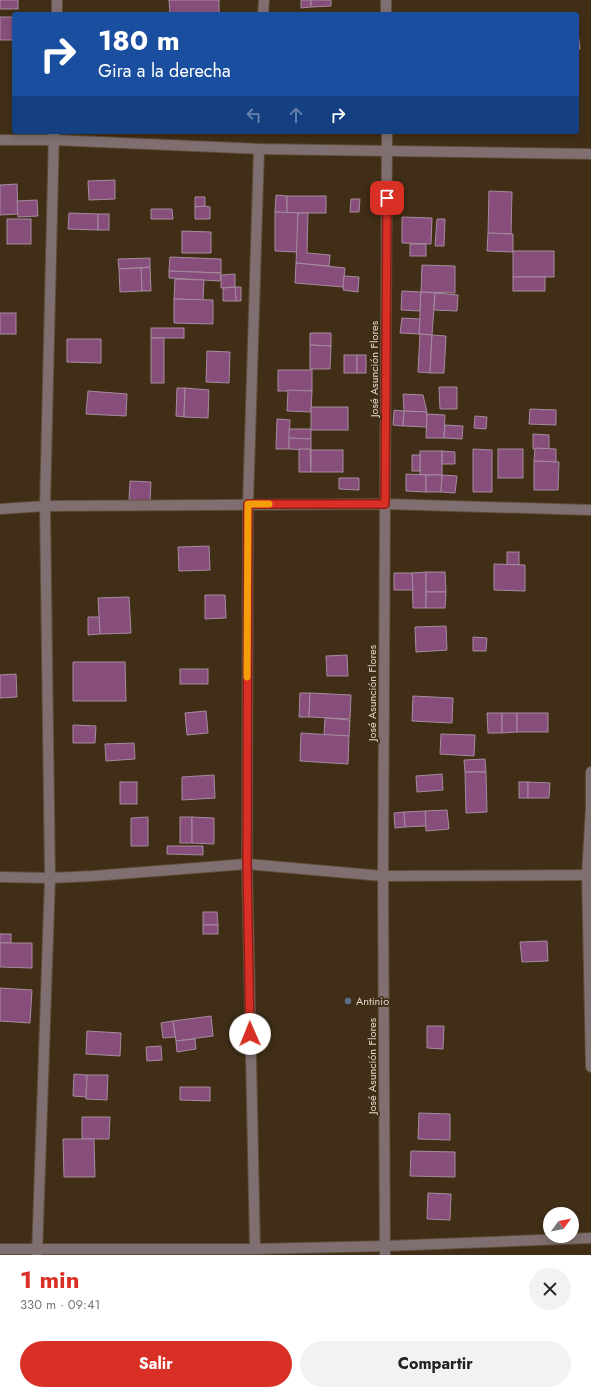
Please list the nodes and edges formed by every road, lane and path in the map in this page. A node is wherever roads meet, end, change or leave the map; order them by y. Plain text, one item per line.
1 (57, 0) edge
2 (264, 0) edge
3 (386, 0) edge
4 (57, 12) edge
5 (263, 12) edge
6 (386, 12) edge
7 (387, 134) edge
8 (54, 136) edge
9 (0, 140) edge
10 (259, 148) junction
11 (387, 151) junction
12 (591, 154) edge
13 (248, 504) junction
14 (385, 504) junction
15 (45, 506) junction
16 (0, 509) edge
17 (591, 510) edge
18 (591, 772) edge
19 (247, 864) junction
20 (589, 875) edge
21 (383, 876) junction
22 (0, 877) edge
23 (50, 878) junction
24 (591, 1067) edge
25 (591, 1238) edge
26 (0, 1249) edge
27 (255, 1249) junction
28 (385, 1251) edge
29 (37, 1252) edge

1 - 4 street
2 - 5 street
3 - 6 street
7 - 11 street, José Asunción Flores
8 - 9 street
8 - 10 street
8 - 15 street
10 - 11 street
10 - 13 street
11 - 12 street
11 - 14 street, José Asunción Flores
13 - 14 street
13 - 15 street
13 - 19 street
14 - 17 street
14 - 21 street, José Asunción Flores
15 - 16 street
15 - 23 street
18 - 20 street
19 - 21 street
19 - 23 street
19 - 27 street
20 - 21 street
20 - 24 street
21 - 28 street, José Asunción Flores
22 - 23 street
23 - 29 street
25 - 28 street
26 - 29 street
27 - 28 street
27 - 29 street

